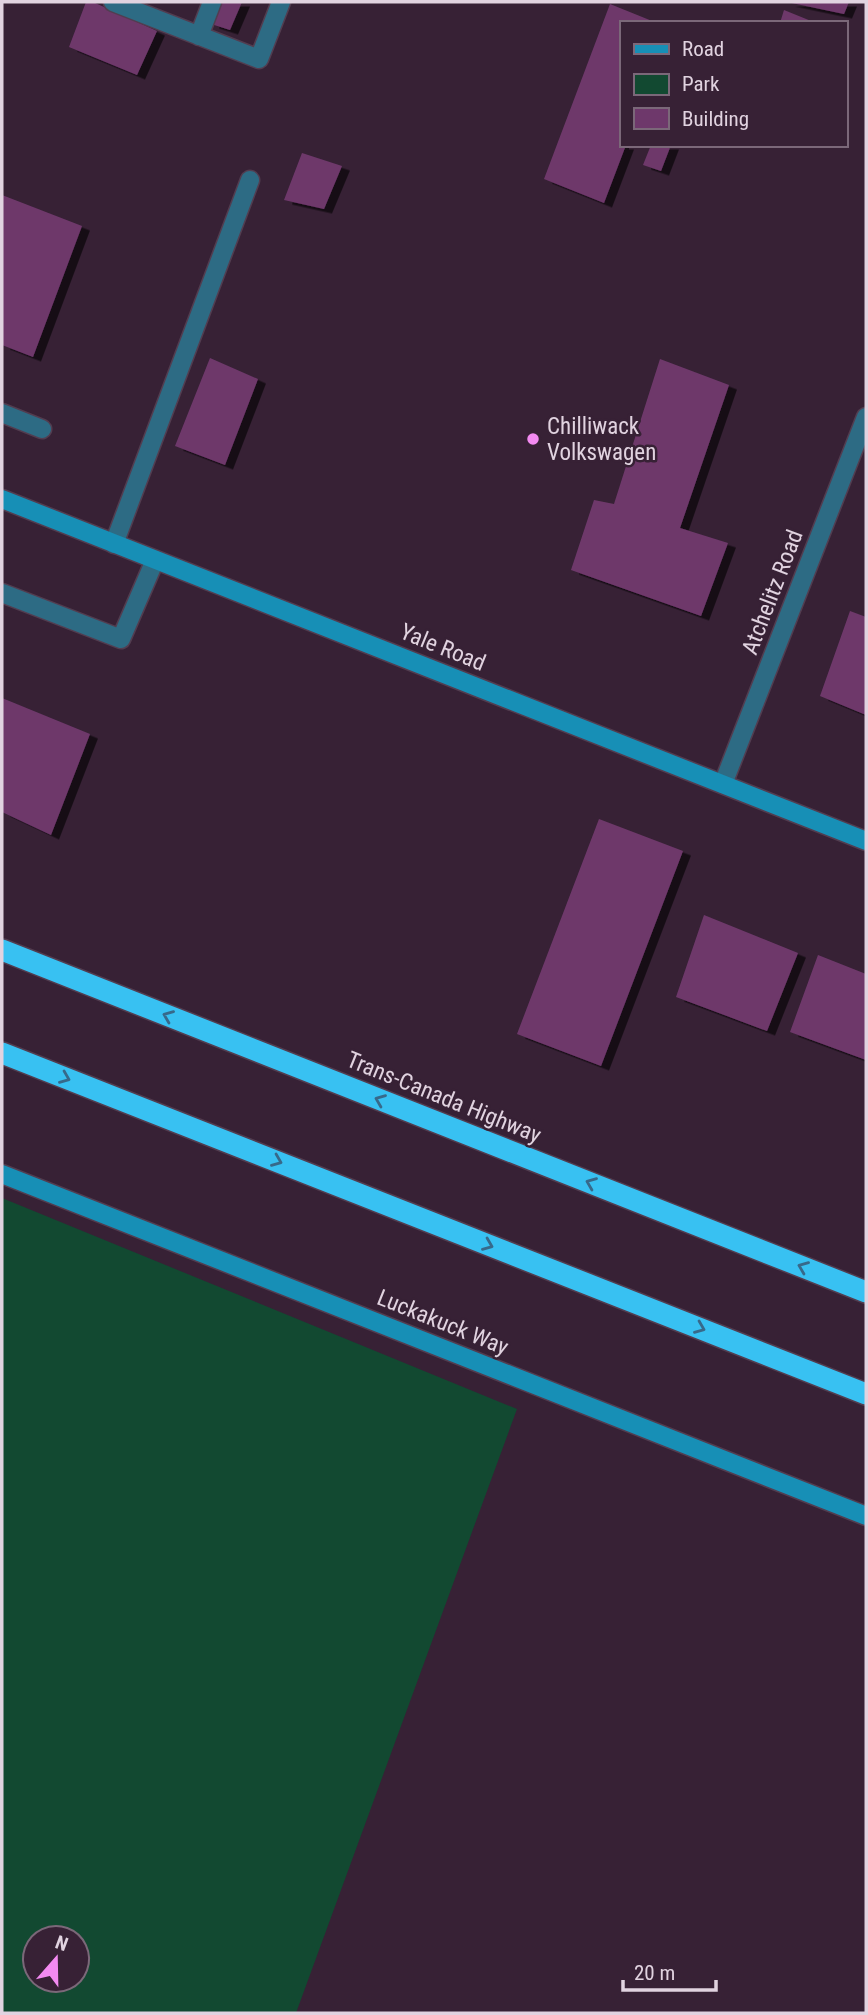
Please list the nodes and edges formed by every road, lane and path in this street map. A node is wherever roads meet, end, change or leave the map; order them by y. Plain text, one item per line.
1 (113, 2) edge
2 (212, 2) edge
3 (281, 2) edge
4 (199, 36) junction
5 (250, 180) dead end
6 (2, 413) edge
7 (866, 417) edge
8 (42, 429) dead end
9 (2, 499) edge
10 (114, 544) junction
11 (155, 559) junction
12 (2, 593) edge
13 (723, 784) junction
14 (866, 841) edge
15 (2, 950) edge
16 (2, 1053) edge
17 (2, 1174) edge
18 (866, 1292) edge
19 (866, 1394) edge
20 (866, 1516) edge

1 - 4 street
2 - 4 street
3 - 4 street
5 - 10 street
6 - 8 street
7 - 13 street, Atchelitz Road
9 - 10 street, Yale Road
10 - 11 street, Yale Road
11 - 12 street
11 - 13 street, Yale Road
13 - 14 street, Yale Road
18 -> 15 highway, Trans-Canada Highway
16 -> 19 highway
17 - 20 street, Luckakuck Way

